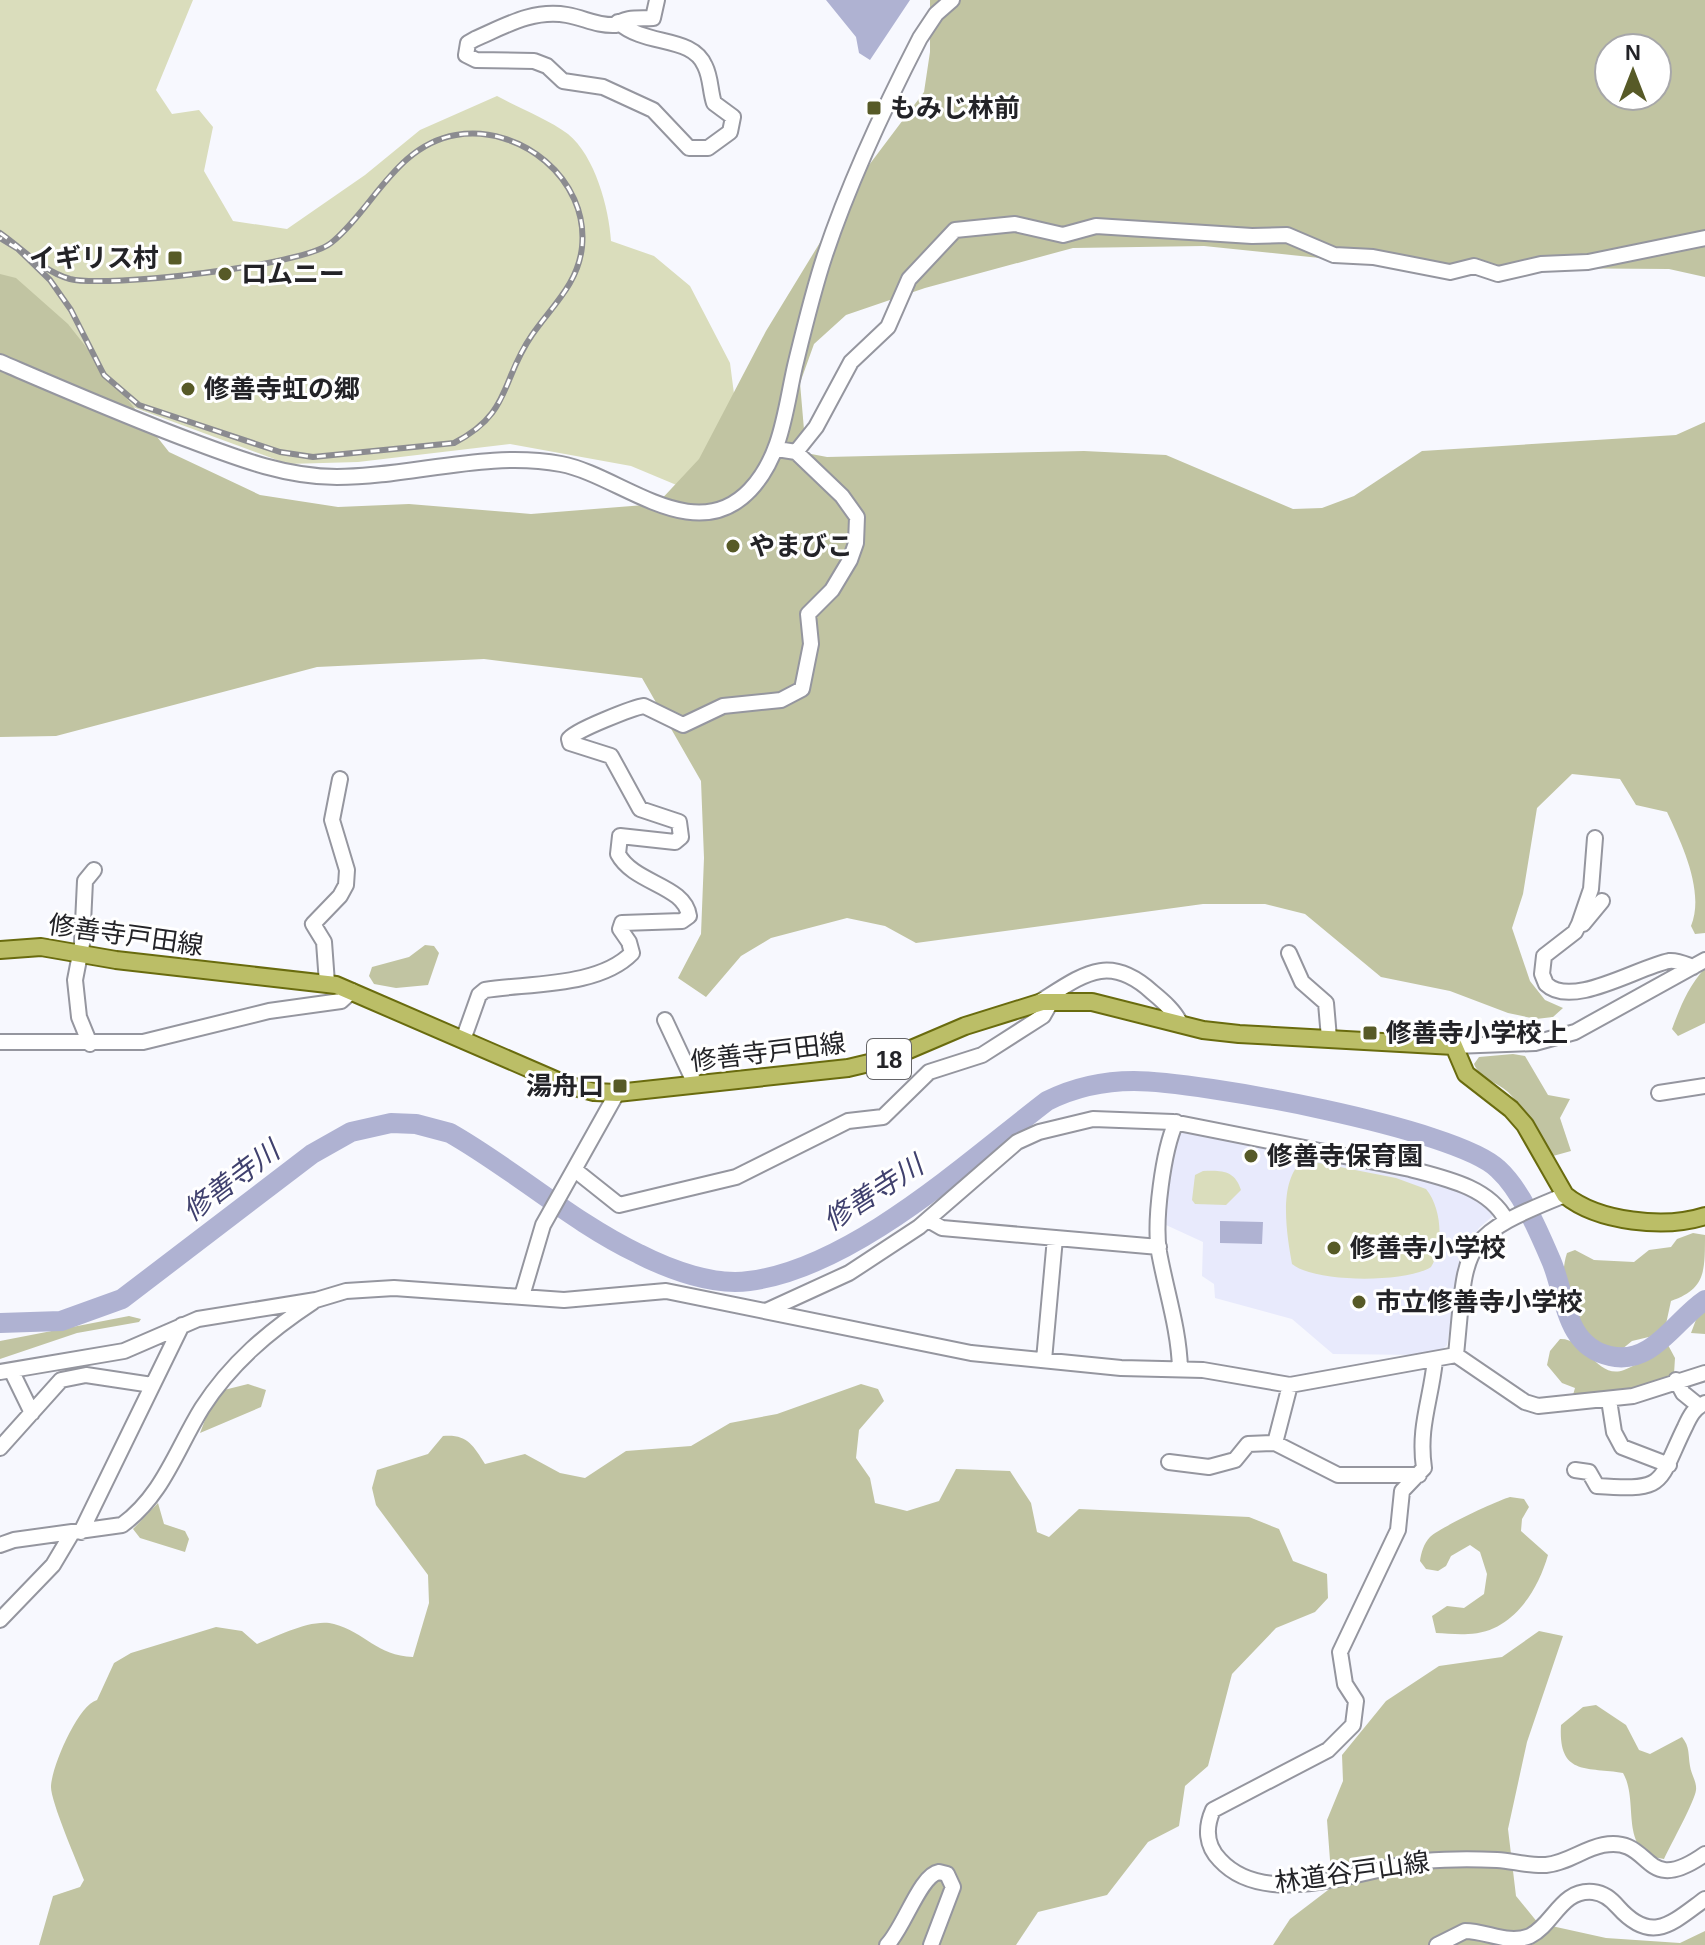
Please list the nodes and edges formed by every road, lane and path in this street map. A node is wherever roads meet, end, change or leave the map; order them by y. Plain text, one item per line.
1 (657, 0) edge
2 (952, 0) edge
3 (618, 22) junction
4 (1705, 238) edge
5 (0, 362) edge
6 (777, 449) junction
7 (796, 452) junction
8 (340, 779) dead end
9 (1595, 838) dead end
10 (94, 870) dead end
11 (1602, 901) dead end
12 (1577, 929) junction
13 (0, 950) edge
14 (81, 953) junction
15 (1289, 953) dead end
16 (1699, 964) edge
17 (327, 983) junction
18 (352, 991) junction
19 (1044, 1002) junction
20 (665, 1020) dead end
21 (1181, 1025) junction
22 (1329, 1038) junction
23 (463, 1040) junction
24 (0, 1042) edge
25 (90, 1044) junction
26 (1454, 1046) junction
27 (695, 1084) junction
28 (1705, 1086) edge
29 (617, 1093) junction
30 (1659, 1093) dead end
31 (1176, 1122) junction
32 (572, 1176) junction
33 (1560, 1196) junction
34 (1705, 1216) edge
35 (1509, 1219) junction
36 (928, 1220) junction
37 (1055, 1238) junction
38 (1159, 1247) junction
39 (522, 1296) junction
40 (316, 1300) junction
41 (765, 1312) junction
42 (182, 1325) junction
43 (1456, 1355) junction
44 (1044, 1360) junction
45 (1435, 1360) junction
46 (1180, 1369) junction
47 (6, 1372) edge
48 (1705, 1373) edge
49 (1676, 1380) junction
50 (152, 1385) junction
51 (1290, 1385) junction
52 (1609, 1400) junction
53 (1702, 1404) edge
54 (32, 1413) junction
55 (1275, 1443) junction
56 (0, 1448) edge
57 (1169, 1462) dead end
58 (1669, 1465) junction
59 (1575, 1470) dead end
60 (1419, 1475) junction
61 (76, 1533) junction
62 (0, 1545) edge
63 (0, 1620) edge
64 (1705, 1854) edge
65 (1705, 1899) edge
66 (887, 1945) edge
67 (931, 1945) edge
68 (1437, 1945) edge

1 - 3 street
2 - 6 street
3 - 3 street
4 - 7 street
5 - 6 street
6 - 7 street
7 - 23 street
8 - 17 street
9 - 12 street
10 - 14 street
11 - 12 street
12 - 16 street
13 - 14 main road, 修善寺戸田線 / 18
14 - 17 main road, 修善寺戸田線 / 18
14 - 25 street
15 - 22 street
16 - 26 street
17 - 18 main road, 修善寺戸田線 / 18
18 - 23 main road, 修善寺戸田線 / 18
18 - 25 street
19 - 21 main road, 修善寺戸田線 / 18
19 - 21 street
19 - 27 main road, 修善寺戸田線 / 18
19 - 32 street
20 - 27 street
21 - 22 main road, 修善寺戸田線 / 18
22 - 26 main road, 修善寺戸田線 / 18
23 - 29 main road, 修善寺戸田線 / 18
24 - 25 street
26 - 33 main road
27 - 29 main road, 修善寺戸田線 / 18
28 - 30 street
29 - 32 street
31 - 35 street
31 - 36 street
31 - 38 street
32 - 39 street
33 - 34 main road
33 - 35 street
35 - 43 street
36 - 37 street
36 - 41 street
37 - 38 street
37 - 44 street
38 - 46 street
39 - 40 street
39 - 41 street
40 - 42 street
40 - 61 street
41 - 44 street
42 - 47 street
42 - 50 street
43 - 45 street
43 - 52 street
44 - 46 street
45 - 51 street
45 - 60 street, 林道谷戸山線
46 - 51 street
47 - 54 street
48 - 49 street
49 - 52 street
49 - 53 street
50 - 54 street
50 - 61 street
51 - 55 street
52 - 58 street
53 - 58 street
54 - 56 street
55 - 57 street
55 - 60 street
58 - 59 street
60 - 64 street, 林道谷戸山線
61 - 62 street
61 - 63 street
65 - 68 street
66 - 67 street

